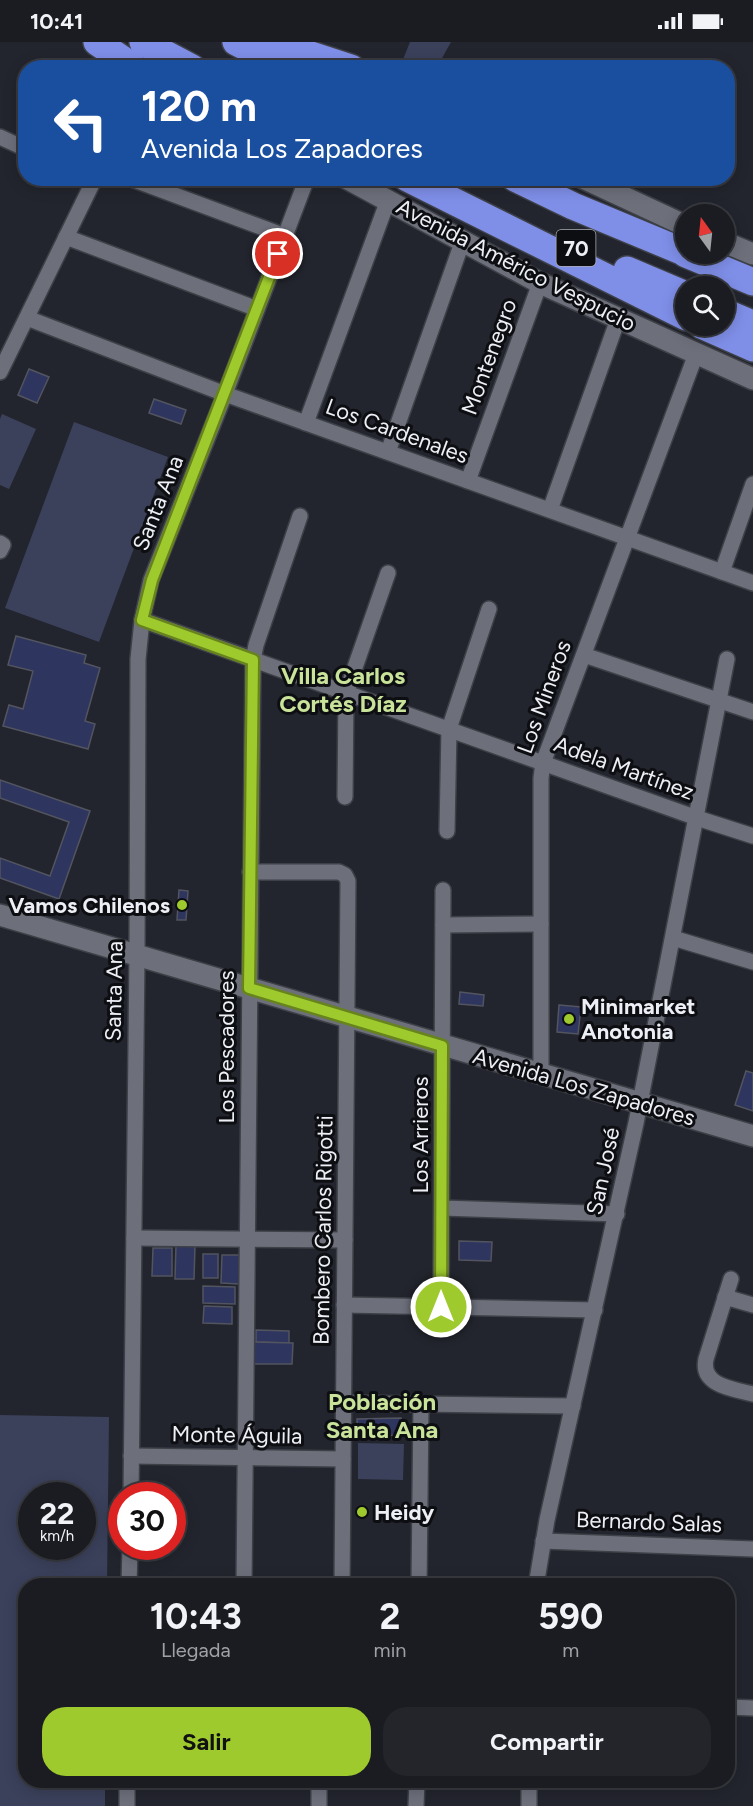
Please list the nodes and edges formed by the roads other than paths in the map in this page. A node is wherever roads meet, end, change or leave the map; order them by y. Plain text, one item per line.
1 (81, 42) edge
2 (97, 42) edge
3 (143, 42) edge
4 (236, 42) edge
5 (271, 42) edge
6 (308, 42) edge
7 (117, 60) edge
8 (122, 60) edge
9 (177, 60) edge
10 (271, 60) edge
11 (326, 60) edge
12 (343, 60) edge
13 (0, 137) edge
14 (18, 145) edge
15 (88, 186) edge
16 (151, 186) edge
17 (304, 186) edge
18 (361, 186) edge
19 (424, 186) edge
20 (532, 186) edge
21 (600, 186) edge
22 (388, 200) junction
23 (464, 206) junction
24 (675, 221) edge
25 (285, 236) junction
26 (66, 237) junction
27 (463, 240) junction
28 (735, 247) edge
29 (675, 248) edge
30 (753, 254) edge
31 (711, 264) edge
32 (753, 282) edge
33 (540, 283) junction
34 (675, 290) edge
35 (257, 309) junction
36 (675, 312) edge
37 (735, 317) edge
38 (27, 318) junction
39 (618, 319) junction
40 (753, 324) edge
41 (726, 336) edge
42 (753, 348) edge
43 (5, 350) edge
44 (696, 354) junction
45 (0, 372) edge
46 (753, 379) edge
47 (225, 394) junction
48 (306, 423) junction
49 (388, 452) junction
50 (468, 481) junction
51 (753, 484) edge
52 (550, 510) junction
53 (300, 516) dead end
54 (627, 538) junction
55 (722, 572) junction
56 (388, 573) dead end
57 (753, 582) edge
58 (489, 609) dead end
59 (142, 620) junction
60 (584, 655) junction
61 (727, 659) dead end
62 (253, 660) junction
63 (346, 693) junction
64 (719, 701) junction
65 (753, 712) edge
66 (449, 729) junction
67 (543, 763) junction
68 (345, 797) dead end
69 (697, 818) junction
70 (447, 831) dead end
71 (753, 836) edge
72 (250, 872) junction
73 (443, 890) dead end
74 (0, 915) edge
75 (541, 924) junction
76 (443, 925) junction
77 (673, 939) junction
78 (137, 955) junction
79 (753, 962) edge
80 (249, 988) junction
81 (347, 1017) junction
82 (442, 1046) junction
83 (541, 1074) junction
84 (640, 1103) junction
85 (753, 1136) edge
86 (442, 1208) junction
87 (617, 1214) junction
88 (134, 1238) junction
89 (247, 1239) junction
90 (345, 1240) junction
91 (731, 1279) dead end
92 (725, 1297) junction
93 (344, 1305) junction
94 (753, 1305) edge
95 (441, 1307) junction
96 (595, 1310) junction
97 (753, 1394) edge
98 (344, 1403) junction
99 (421, 1404) junction
100 (573, 1406) junction
101 (131, 1456) junction
102 (245, 1458) junction
103 (343, 1459) junction
104 (130, 1482) edge
105 (543, 1541) junction
106 (753, 1549) edge
107 (130, 1560) edge
108 (129, 1578) edge
109 (244, 1578) edge
110 (342, 1578) edge
111 (419, 1578) edge
112 (537, 1578) edge
113 (735, 1707) edge
114 (753, 1708) edge
115 (127, 1788) edge
116 (319, 1788) edge
117 (417, 1788) edge
118 (529, 1788) edge
119 (127, 1806) edge
120 (319, 1806) edge
121 (416, 1806) edge
122 (529, 1806) edge

1 - 7 main road
2 - 8 highway
3 - 9 highway
4 - 10 highway
5 - 11 highway
6 - 12 main road
13 - 14 street
15 - 26 street
16 - 25 street
17 - 25 street, Santa Ana
18 - 22 main road, Avenida Américo Vespucio
19 - 23 highway, 70
20 - 29 highway, 70
21 - 24 main road
22 - 27 main road, Avenida Américo Vespucio
22 - 48 street
23 - 34 highway, 70
23 - 36 highway
25 - 35 street, Santa Ana
26 - 35 street
26 - 38 street
27 - 33 main road, Avenida Américo Vespucio
27 - 49 street
28 - 30 main road
31 - 32 highway, 70
33 - 39 main road, Avenida Américo Vespucio
33 - 50 street, Montenegro
35 - 47 street, Santa Ana
37 - 40 highway
38 - 43 street
38 - 47 street, Los Cardenales
39 - 44 main road, Avenida Américo Vespucio
39 - 52 street
41 - 42 highway
43 - 45 street
44 - 46 main road, Avenida Américo Vespucio
44 - 54 street, Los Mineros
47 - 48 street, Los Cardenales
47 - 59 street, Santa Ana
48 - 49 street, Los Cardenales
49 - 50 street, Los Cardenales
50 - 52 street, Los Cardenales
51 - 55 street
52 - 54 street, Los Cardenales
53 - 62 street, Los Pescadores
54 - 55 street, Los Cardenales
54 - 60 street, Los Mineros
55 - 57 street, Los Cardenales
56 - 63 street
58 - 66 street
59 - 62 street, Adela Martínez
59 - 78 street, Santa Ana
60 - 64 street
60 - 67 street, Los Mineros
61 - 64 street, San José
62 - 63 street, Adela Martínez
62 - 72 street, Los Pescadores
63 - 66 street, Adela Martínez
63 - 68 street
64 - 65 street
64 - 69 street, San José
66 - 67 street, Adela Martínez
66 - 70 street
67 - 69 street, Adela Martínez
67 - 75 street, Los Mineros
69 - 71 street, Adela Martínez
69 - 77 street, San José
72 - 80 street, Los Pescadores
72 - 81 street, Bombero Carlos Rigotti
73 - 76 street, Los Arrieros
74 - 78 main road, Avenida Los Zapadores
75 - 76 street
75 - 83 street, Los Mineros
76 - 82 street, Los Arrieros
77 - 79 street
77 - 84 street, San José
78 - 80 main road, Avenida Los Zapadores
78 - 88 street, Santa Ana
80 - 81 main road, Avenida Los Zapadores
80 - 89 street, Los Pescadores
81 - 82 main road, Avenida Los Zapadores
81 - 90 street, Bombero Carlos Rigotti
82 - 83 main road, Avenida Los Zapadores
82 - 86 street, Los Arrieros
83 - 84 main road, Avenida Los Zapadores
84 - 85 main road, Avenida Los Zapadores
84 - 87 street, San José
86 - 87 street
86 - 95 street, Los Arrieros
87 - 96 street, San José
88 - 89 street
88 - 101 street, Santa Ana
89 - 90 street
89 - 102 street, Los Pescadores
90 - 93 street, Bombero Carlos Rigotti
91 - 92 street
92 - 94 street
92 - 97 street
93 - 95 street
93 - 98 street, Bombero Carlos Rigotti
95 - 96 street
96 - 100 street, San José
98 - 99 street
98 - 103 street, Bombero Carlos Rigotti
99 - 100 street
99 - 111 street
100 - 105 street, San José
101 - 102 street, Monte Águila
101 - 104 street, Santa Ana
102 - 103 street, Monte Águila
102 - 109 street, Los Pescadores
103 - 110 street, Bombero Carlos Rigotti
105 - 106 street, Bernardo Salas
105 - 112 street, San José
107 - 108 street
113 - 114 street
115 - 119 street
116 - 120 street
117 - 121 street
118 - 122 street

